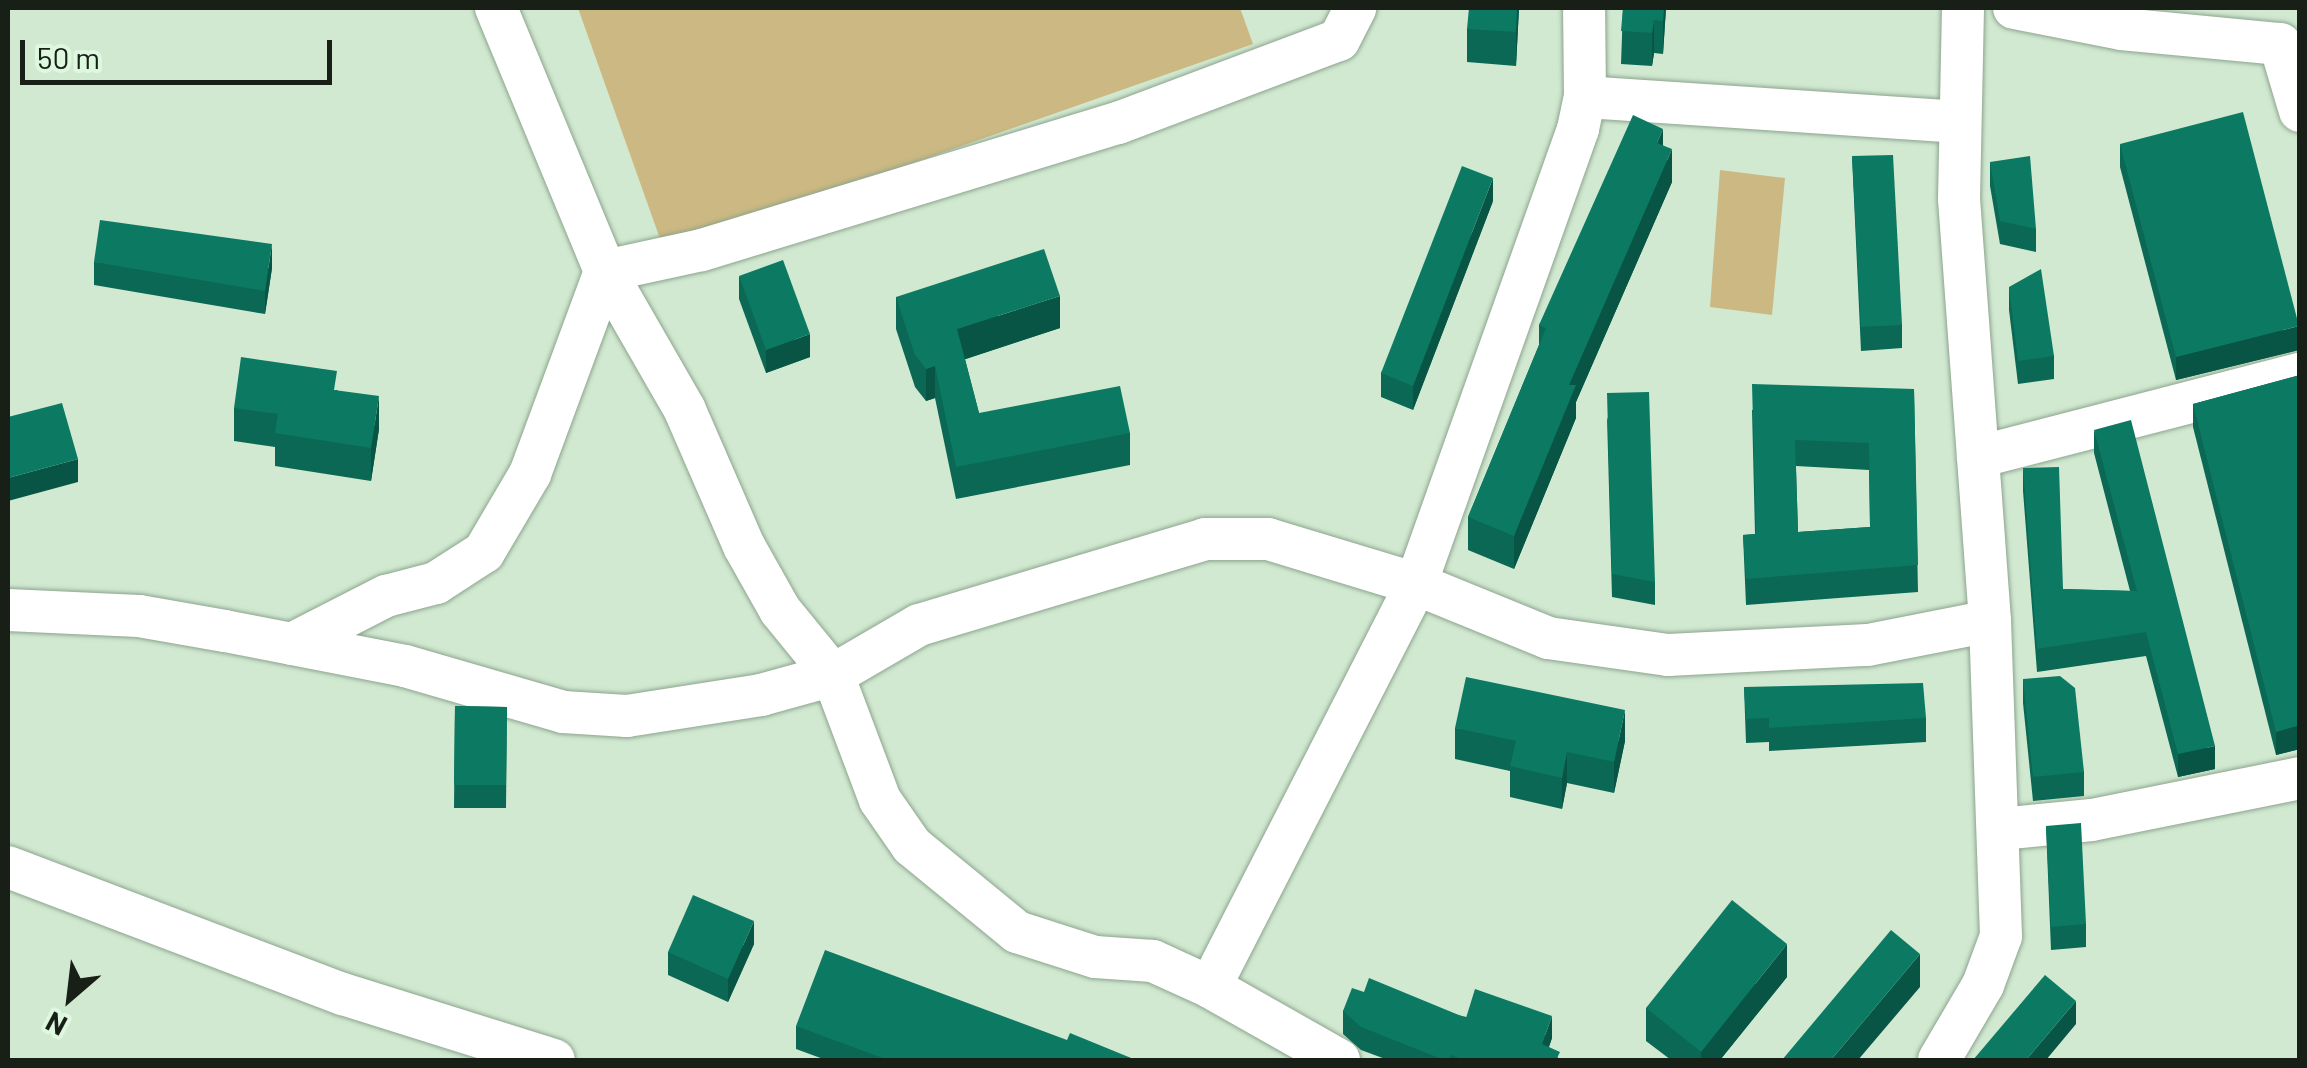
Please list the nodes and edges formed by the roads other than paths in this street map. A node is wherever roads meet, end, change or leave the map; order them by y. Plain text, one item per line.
1 (496, 8) edge
2 (1355, 8) edge
3 (1584, 8) edge
4 (1963, 8) edge
5 (2014, 8) edge
6 (2290, 32) edge
7 (1585, 97) junction
8 (2300, 111) edge
9 (1958, 122) junction
10 (604, 271) junction
11 (2300, 374) edge
12 (1978, 456) junction
13 (1416, 584) junction
14 (8, 610) edge
15 (1990, 621) junction
16 (292, 644) junction
17 (833, 675) junction
18 (2300, 778) edge
19 (2000, 830) junction
20 (8, 867) edge
21 (1210, 986) junction
22 (554, 1060) edge
23 (1339, 1060) edge
24 (1939, 1060) edge

1 - 10 street
2 - 10 street
3 - 7 street
4 - 9 street
5 - 6 street
6 - 8 street
7 - 9 street
7 - 13 street
9 - 12 street
10 - 16 street
10 - 17 street
11 - 12 street
12 - 15 street
13 - 15 street
13 - 17 street
13 - 21 street
14 - 16 street
15 - 19 street
16 - 17 street
17 - 21 street
18 - 19 street
19 - 24 street
20 - 22 street
21 - 23 street

